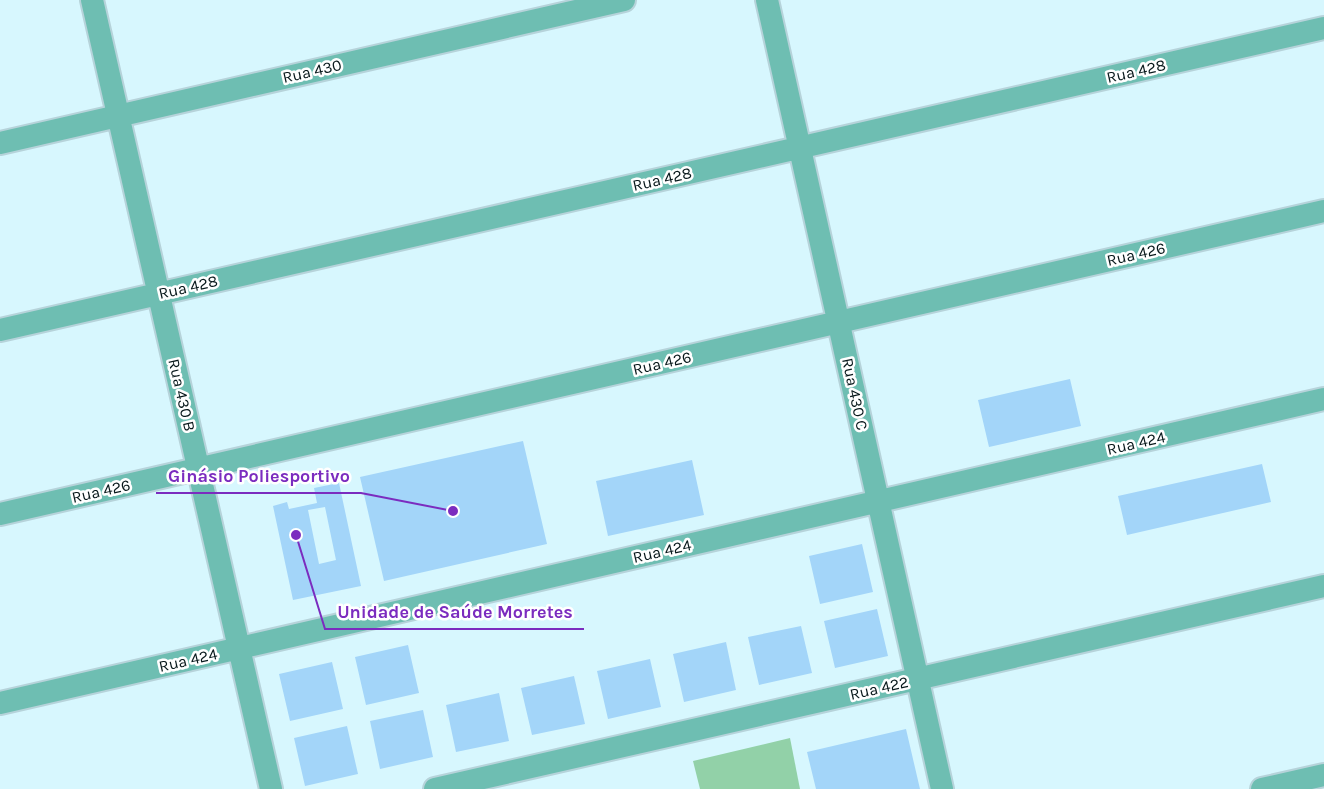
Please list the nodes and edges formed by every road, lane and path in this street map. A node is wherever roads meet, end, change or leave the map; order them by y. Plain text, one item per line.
1 (92, 0) edge
2 (624, 0) edge
3 (767, 0) edge
4 (1324, 28) edge
5 (119, 115) junction
6 (0, 142) edge
7 (800, 148) junction
8 (1324, 211) edge
9 (159, 294) junction
10 (839, 322) junction
11 (0, 330) edge
12 (1324, 399) edge
13 (199, 469) junction
14 (878, 502) junction
15 (0, 514) edge
16 (1324, 586) edge
17 (239, 648) junction
18 (918, 679) junction
19 (0, 703) edge
20 (1324, 775) edge
21 (271, 789) edge
22 (435, 789) edge
23 (942, 789) edge
24 (1262, 789) edge

1 - 5 street, Rua 430 B
2 - 5 street, Rua 430
3 - 7 street, Rua 430 C
4 - 7 street, Rua 428
5 - 6 street, Rua 430
5 - 9 street, Rua 430 B
7 - 9 street, Rua 428
7 - 10 street, Rua 430 C
8 - 10 street, Rua 426
9 - 11 street, Rua 428
9 - 13 street, Rua 430 B
10 - 13 street, Rua 426
10 - 14 street, Rua 430 C
12 - 14 street, Rua 424
13 - 15 street, Rua 426
13 - 17 street, Rua 430 B
14 - 17 street, Rua 424
14 - 18 street, Rua 430 C
16 - 18 street, Rua 422
17 - 19 street, Rua 424
17 - 21 street, Rua 430 B
18 - 22 street, Rua 422
18 - 23 street, Rua 430 C
20 - 24 street

